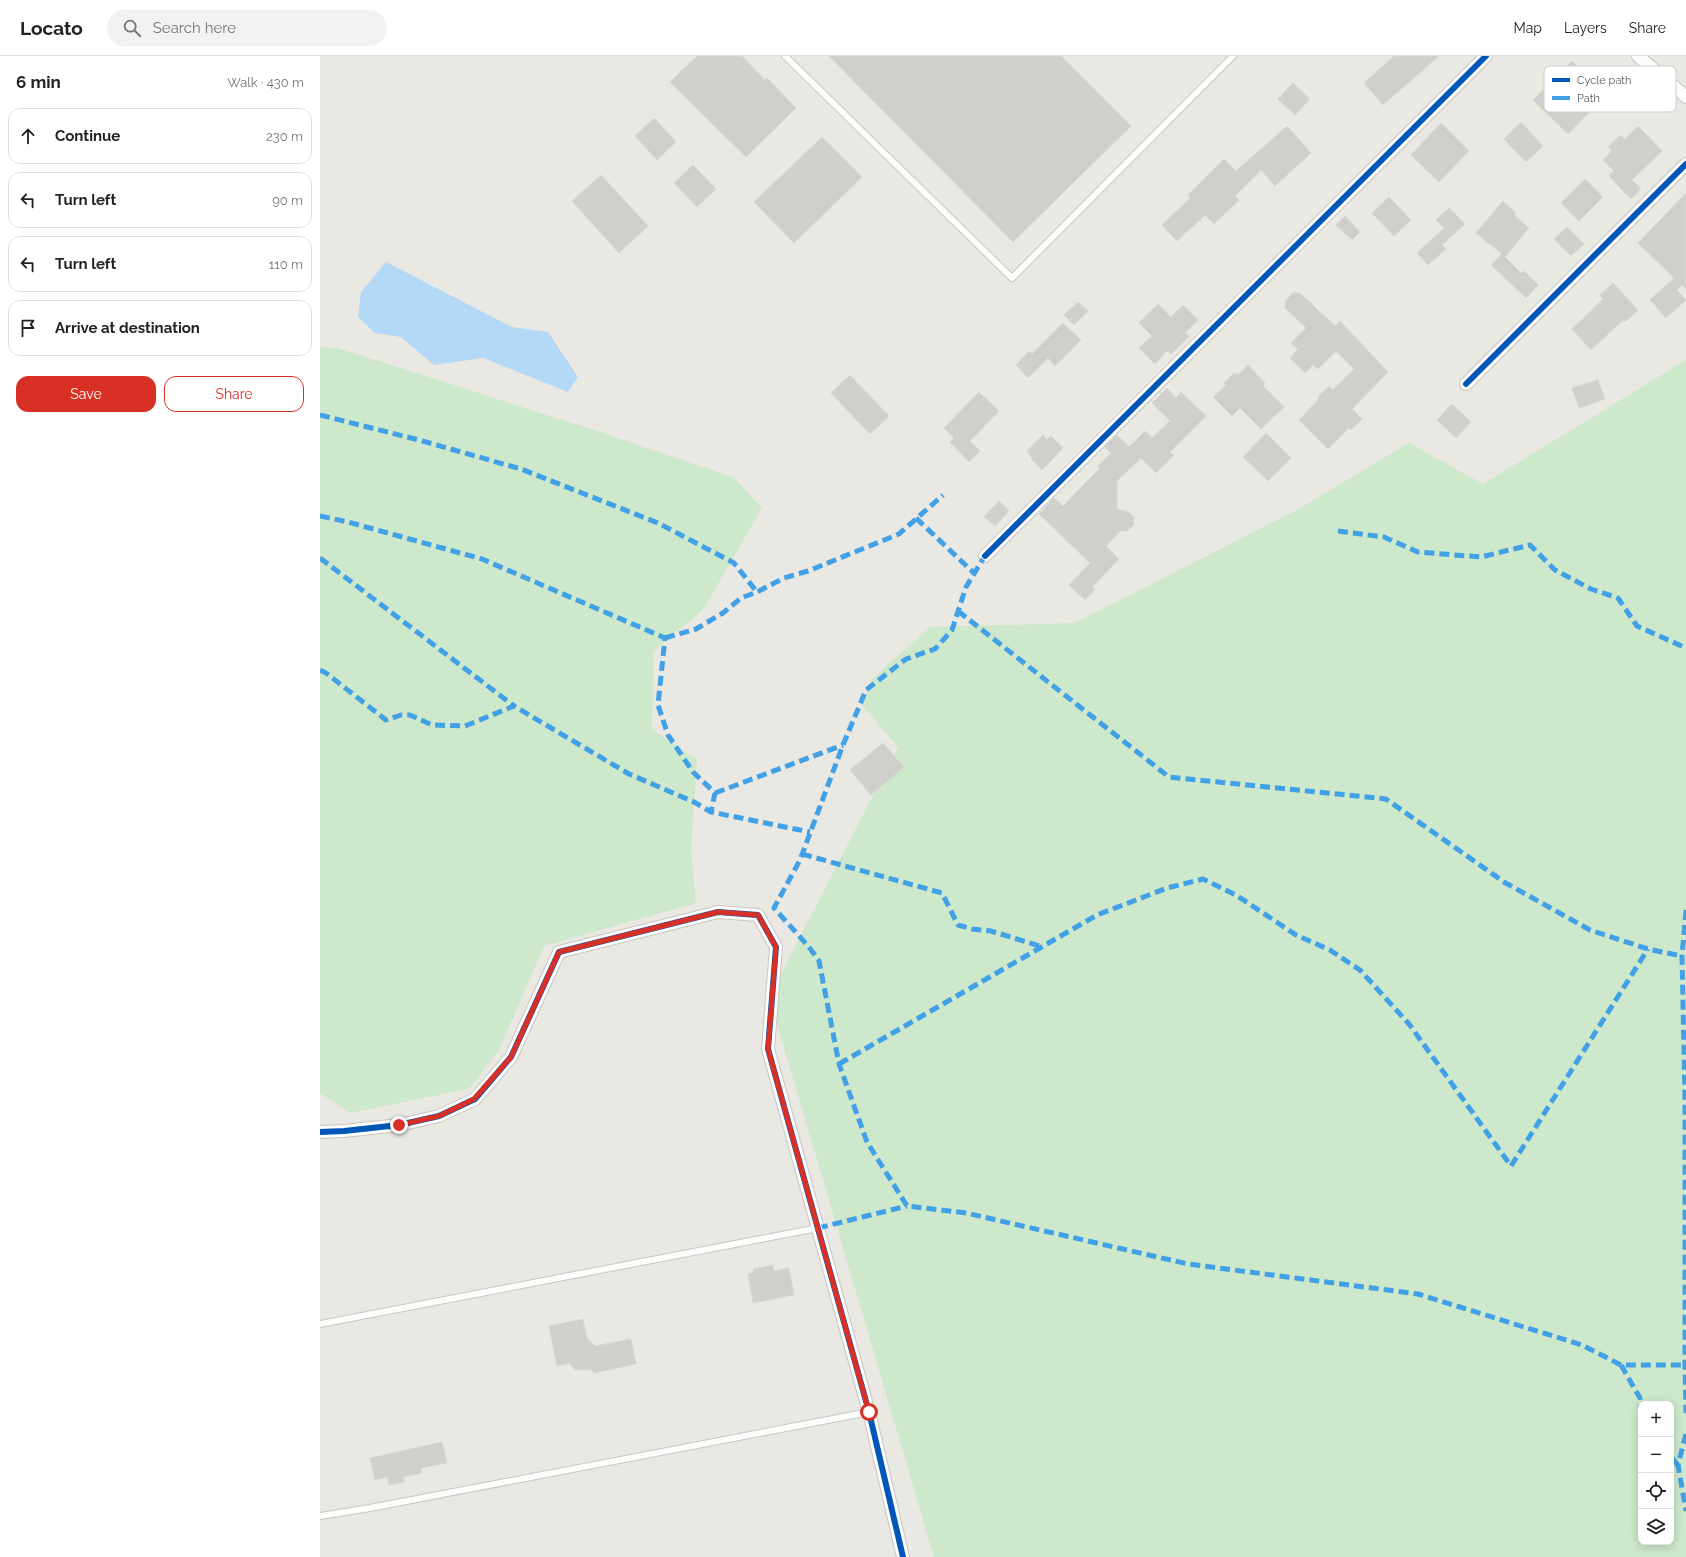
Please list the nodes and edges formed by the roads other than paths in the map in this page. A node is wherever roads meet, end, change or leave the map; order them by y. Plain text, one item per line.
1 (785, 56) edge
2 (1233, 56) edge
3 (1486, 56) edge
4 (1638, 56) edge
5 (1650, 66) edge
6 (1676, 88) edge
7 (1686, 97) edge
8 (1686, 164) edge
9 (1466, 384) dead end
10 (984, 556) dead end
11 (320, 1132) edge
12 (818, 1228) junction
13 (320, 1324) edge
14 (869, 1412) junction
15 (320, 1516) edge
16 (903, 1557) edge

1 - 2 lane
3 - 10 street
4 - 5 street
6 - 7 street
8 - 9 street
11 - 12 street
12 - 13 lane
12 - 14 street
14 - 15 lane
14 - 16 street

